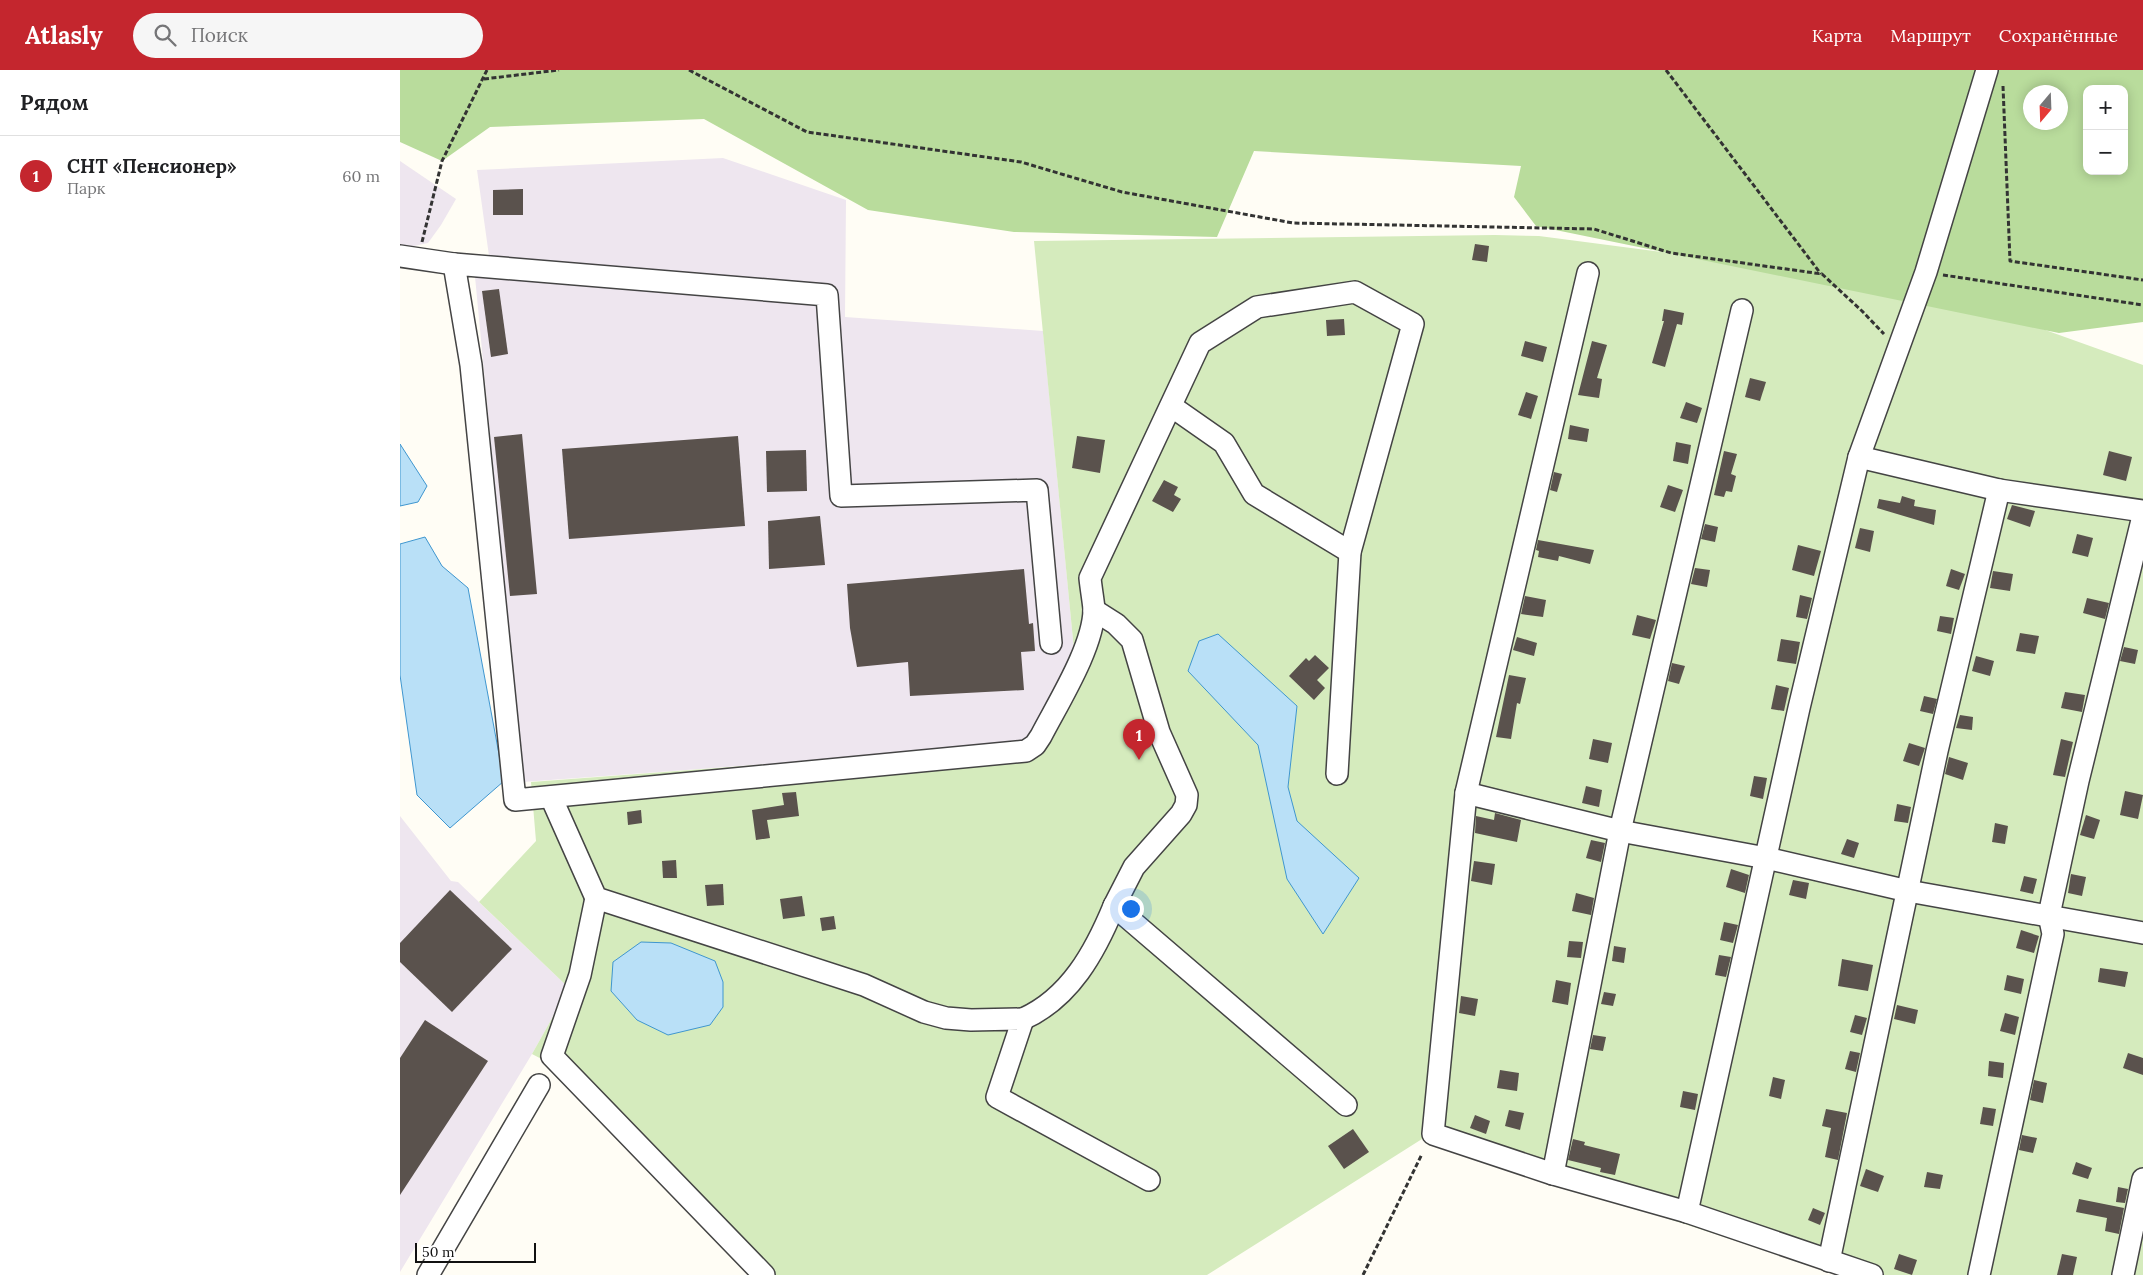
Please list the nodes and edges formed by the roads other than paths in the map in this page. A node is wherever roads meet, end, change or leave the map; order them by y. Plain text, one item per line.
1 (1987, 70) edge
2 (409, 258) edge
3 (454, 264) junction
4 (1588, 273) dead end
5 (1742, 310) dead end
6 (1171, 406) junction
7 (1859, 457) junction
8 (1999, 490) junction
9 (2143, 511) edge
10 (2143, 516) edge
11 (1350, 552) junction
12 (1094, 610) junction
13 (1051, 643) dead end
14 (1337, 774) dead end
15 (1466, 793) junction
16 (551, 797) junction
17 (1620, 831) junction
18 (1766, 858) junction
19 (1908, 891) junction
20 (596, 898) junction
21 (1114, 906) junction
22 (2049, 915) junction
23 (2143, 933) edge
24 (1023, 1019) junction
25 (539, 1085) dead end
26 (1346, 1105) dead end
27 (1553, 1174) junction
28 (2143, 1179) edge
29 (1149, 1180) dead end
30 (1687, 1212) junction
31 (1828, 1261) junction
32 (428, 1275) edge
33 (764, 1275) edge
34 (1872, 1275) edge
35 (1979, 1275) edge
36 (2123, 1275) edge

1 - 7 street
2 - 3 street
3 - 13 street
3 - 16 street
4 - 15 street
5 - 17 street
6 - 11 street
6 - 11 street
6 - 12 street
7 - 8 street
7 - 18 street
8 - 9 street
8 - 19 street
10 - 22 street
11 - 14 street
12 - 16 street
12 - 21 street
15 - 17 street
15 - 27 street
16 - 20 street
17 - 18 street
17 - 27 street
18 - 19 street
18 - 30 street
19 - 22 street
19 - 31 street
20 - 24 street
20 - 33 street
21 - 24 street
21 - 26 street
22 - 23 street
22 - 35 street
24 - 29 street
25 - 32 street
27 - 30 street
28 - 36 street
30 - 31 street
31 - 34 street

